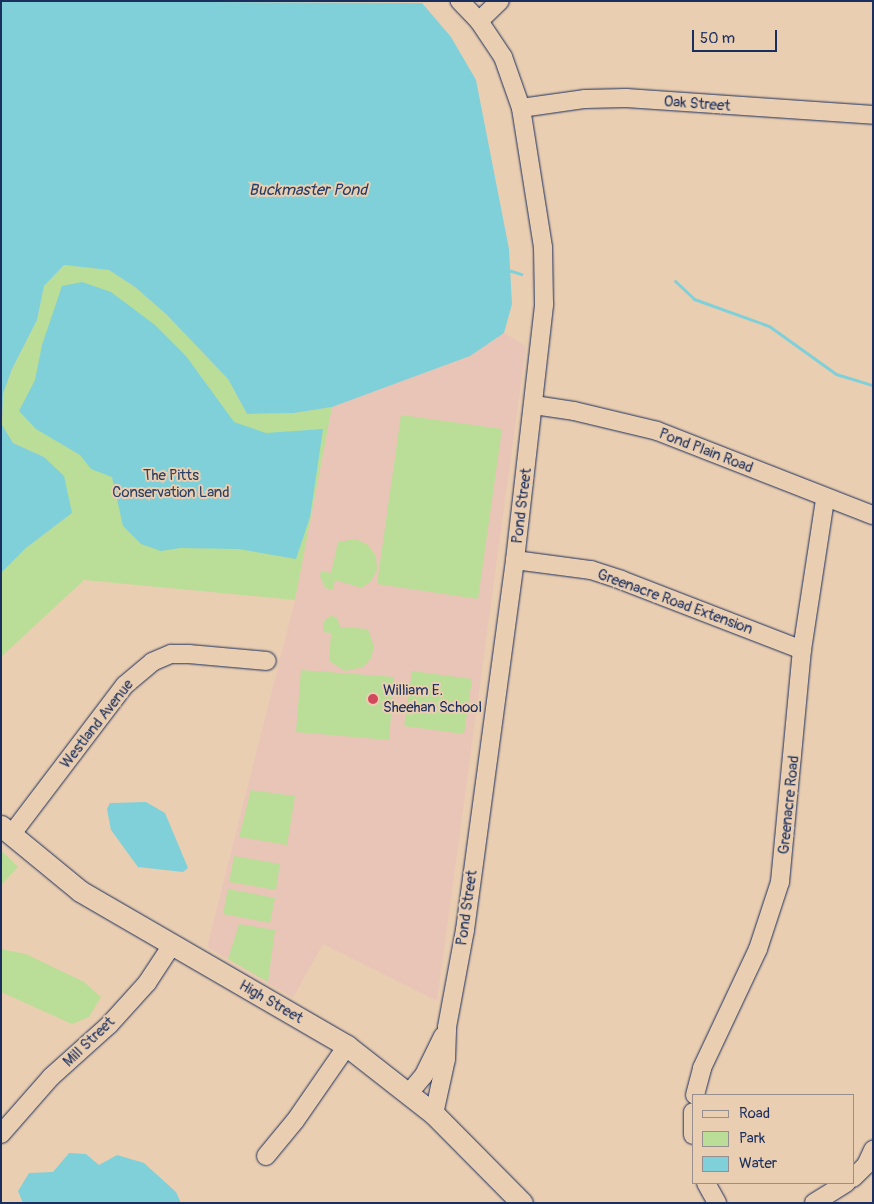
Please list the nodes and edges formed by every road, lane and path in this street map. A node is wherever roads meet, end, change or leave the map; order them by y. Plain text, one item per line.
1 (460, 1) edge
2 (500, 1) edge
3 (479, 21) junction
4 (521, 108) junction
5 (873, 115) edge
6 (534, 405) junction
7 (825, 498) junction
8 (873, 515) edge
9 (516, 560) junction
10 (802, 650) junction
11 (267, 661) dead end
12 (6, 830) edge
13 (172, 945) junction
14 (447, 1027) junction
15 (347, 1046) junction
16 (409, 1093) junction
17 (695, 1094) edge
18 (434, 1114) junction
19 (1, 1134) edge
20 (873, 1150) edge
21 (266, 1156) dead end
22 (854, 1177) edge
23 (707, 1184) edge
24 (844, 1184) edge
25 (522, 1203) edge
26 (717, 1203) edge
27 (814, 1203) edge

1 - 3 street, Pond Street
2 - 3 street
3 - 4 street, Pond Street
4 - 5 street, Oak Street
4 - 6 street, Pond Street
6 - 7 street, Pond Plain Road
6 - 9 street, Pond Street
7 - 8 street, Pond Plain Road
7 - 10 street, Greenacre Road
9 - 10 street, Greenacre Road Extension
9 - 14 street, Pond Street
10 - 17 street, Greenacre Road
11 - 12 street, Westland Avenue
12 - 13 main road, High Street
13 - 15 main road, High Street
13 - 19 street, Mill Street
14 - 16 street, Pond Street
14 - 18 street, Pond Street
15 - 16 main road, High Street
15 - 21 street
16 - 18 main road, High Street
18 - 25 main road, High Street
20 - 22 street
23 - 26 street
24 - 27 street

